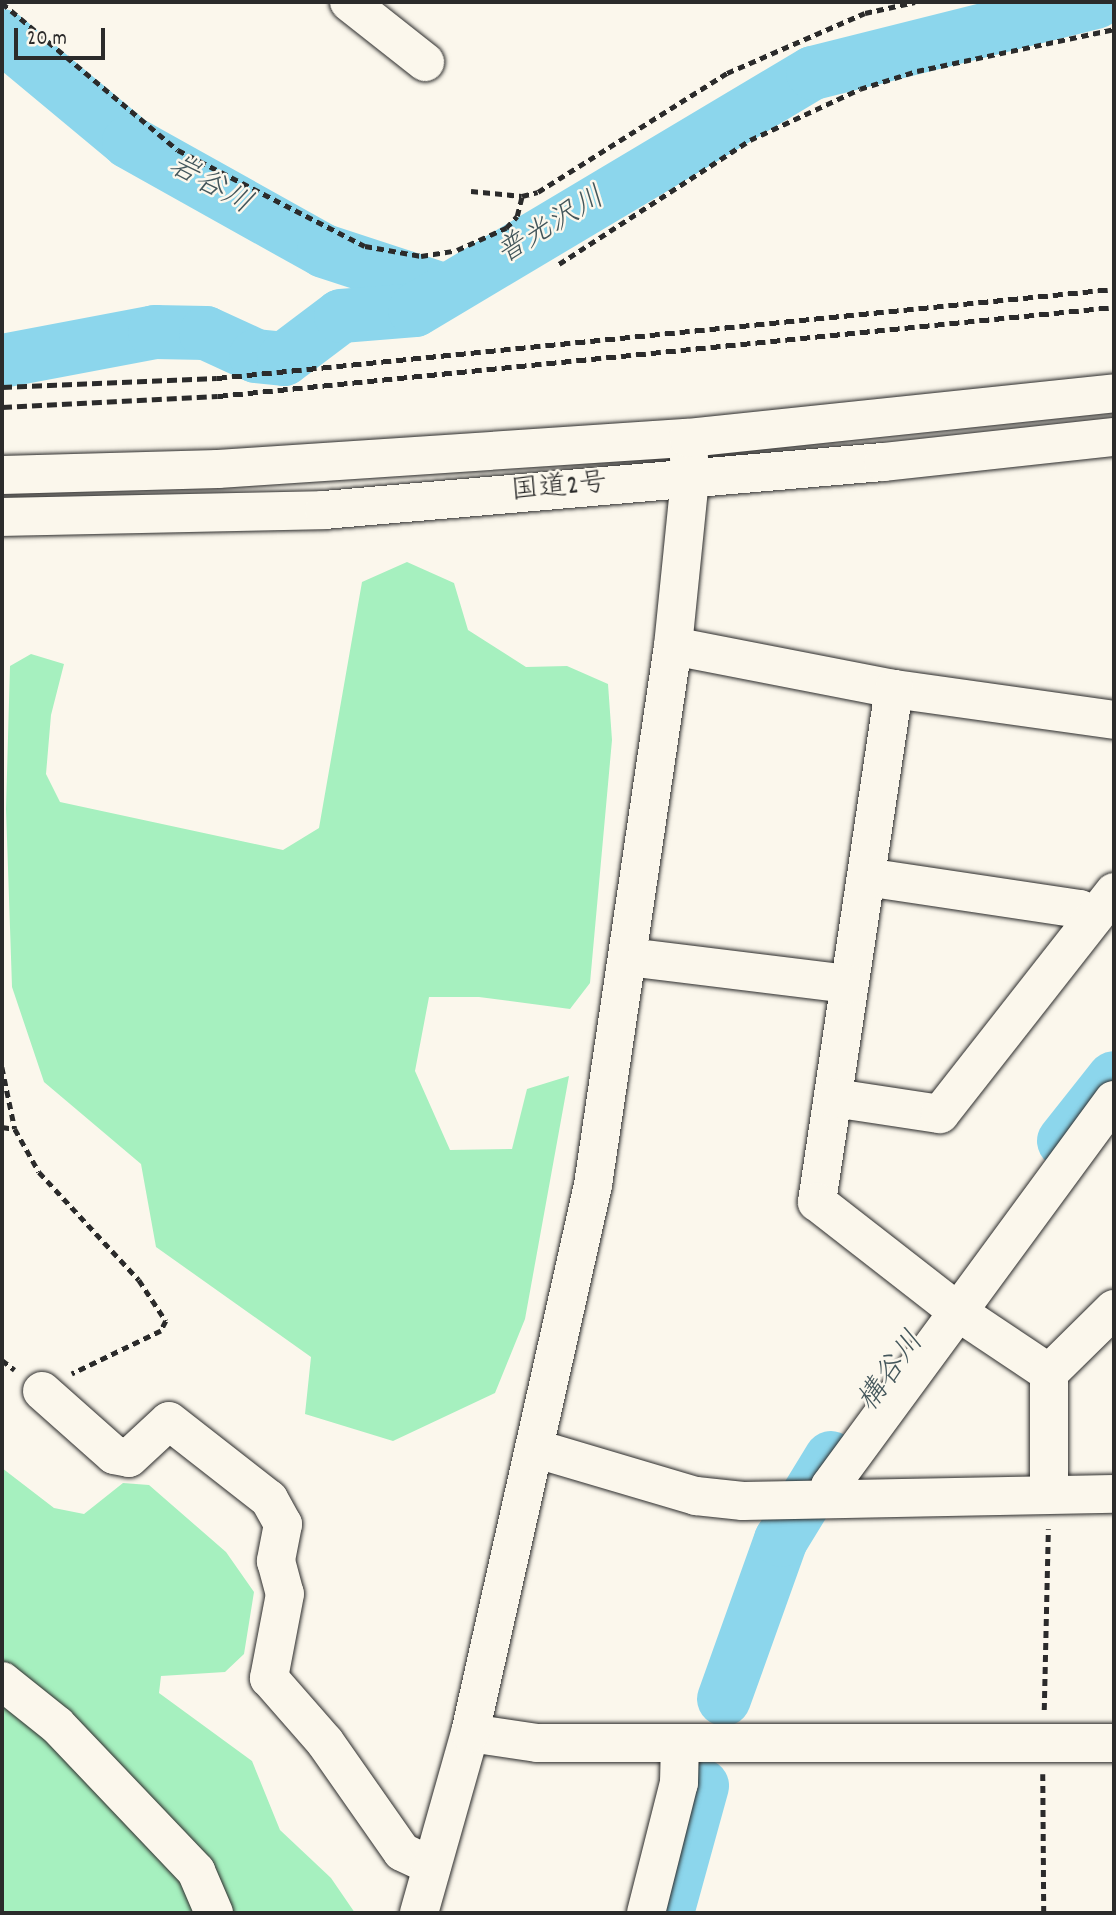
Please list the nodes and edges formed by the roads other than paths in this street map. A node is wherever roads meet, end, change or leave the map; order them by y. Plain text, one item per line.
1 (349, 2) edge
2 (425, 62) dead end
3 (1114, 393) edge
4 (1114, 436) edge
5 (688, 438) junction
6 (2, 475) edge
7 (691, 478) junction
8 (2, 517) edge
9 (673, 646) junction
10 (894, 689) junction
11 (1114, 720) edge
12 (866, 877) junction
13 (1104, 906) edge
14 (628, 957) junction
15 (848, 984) junction
16 (834, 1098) junction
17 (1114, 1100) edge
18 (950, 1306) junction
19 (1114, 1309) edge
20 (1049, 1373) junction
21 (43, 1391) road end
22 (537, 1449) junction
23 (1114, 1493) edge
24 (1049, 1494) junction
25 (809, 1500) junction
26 (2, 1681) edge
27 (470, 1733) junction
28 (1114, 1743) edge
29 (680, 1744) junction
30 (432, 1866) junction
31 (214, 1913) edge
32 (419, 1913) edge
33 (646, 1913) edge

1 - 2 main road
3 - 5 main road, 国道2号
4 - 7 main road, 国道2号
5 - 6 main road, 国道2号
5 - 7 main road
7 - 8 main road, 国道2号
7 - 9 main road
9 - 10 main road
9 - 14 main road
10 - 11 main road
10 - 12 main road
12 - 13 main road
12 - 15 main road
13 - 16 main road
14 - 15 main road
14 - 22 main road
15 - 16 main road
16 - 18 main road
17 - 18 main road
18 - 20 main road
18 - 25 main road
19 - 20 main road
20 - 24 main road
21 - 30 main road
22 - 25 main road
22 - 27 main road
23 - 24 main road
24 - 25 main road
26 - 31 main road
27 - 29 main road
27 - 30 main road
28 - 29 main road
29 - 33 main road
30 - 32 main road

